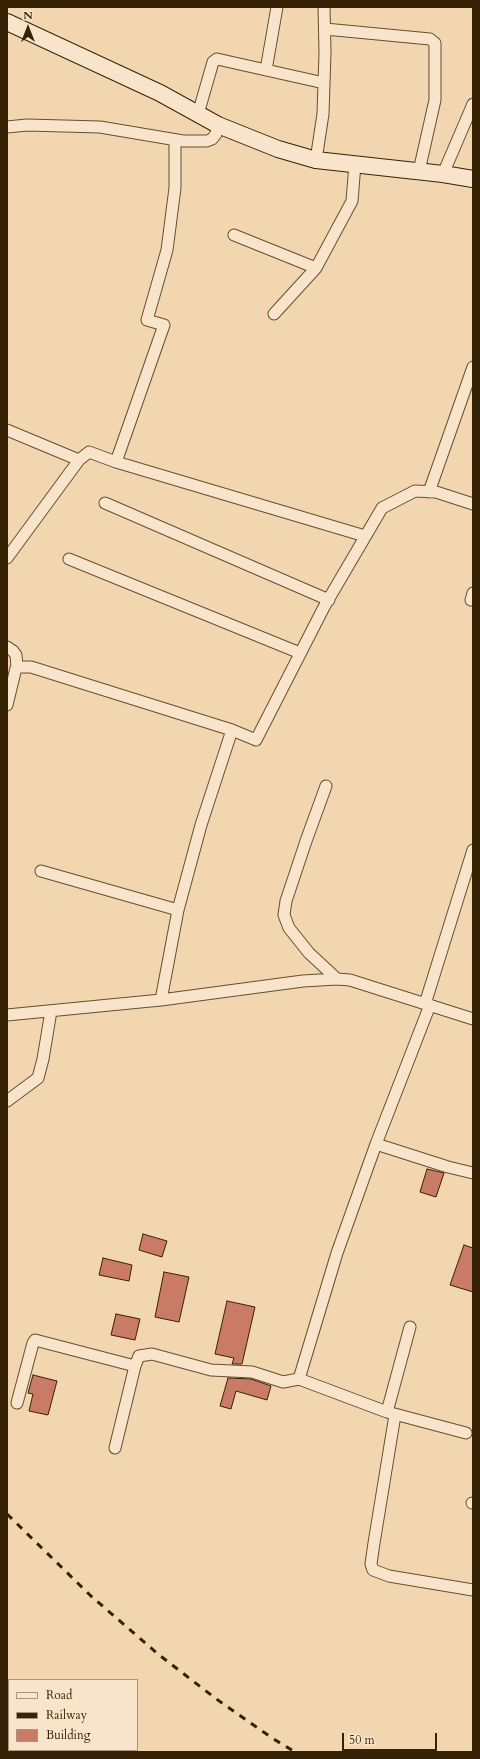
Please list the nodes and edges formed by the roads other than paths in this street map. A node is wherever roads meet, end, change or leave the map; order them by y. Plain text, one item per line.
1 (277, 7) edge
2 (324, 7) edge
3 (7, 22) edge
4 (325, 29) junction
5 (266, 70) junction
6 (324, 84) junction
7 (472, 106) edge
8 (198, 114) junction
9 (218, 125) junction
10 (7, 127) edge
11 (175, 140) junction
12 (316, 160) junction
13 (355, 164) junction
14 (418, 171) junction
15 (443, 174) junction
16 (473, 179) edge
17 (234, 235) dead end
18 (316, 268) junction
19 (274, 314) dead end
20 (473, 367) edge
21 (7, 430) edge
22 (79, 460) junction
23 (116, 462) junction
24 (429, 492) junction
25 (105, 503) dead end
26 (473, 504) edge
27 (365, 536) junction
28 (7, 558) edge
29 (69, 559) dead end
30 (329, 600) junction
31 (7, 647) edge
32 (300, 653) junction
33 (17, 667) junction
34 (7, 706) edge
35 (232, 730) junction
36 (326, 786) dead end
37 (473, 850) edge
38 (41, 871) dead end
39 (178, 910) junction
40 (338, 979) junction
41 (161, 1000) junction
42 (427, 1004) junction
43 (51, 1011) junction
44 (7, 1015) edge
45 (473, 1019) edge
46 (7, 1101) edge
47 (376, 1144) junction
48 (473, 1173) edge
49 (410, 1327) dead end
50 (135, 1366) junction
51 (299, 1379) junction
52 (17, 1403) dead end
53 (391, 1413) junction
54 (466, 1433) dead end
55 (115, 1448) dead end
56 (473, 1590) edge

1 - 5 street
2 - 4 street
3 - 8 street
4 - 6 street
4 - 14 street
5 - 6 street
5 - 8 street
6 - 12 street
7 - 15 street
8 - 9 street
9 - 11 street
9 - 12 street
10 - 11 street
11 - 23 street
12 - 13 street
13 - 14 street
13 - 18 street
14 - 15 street
15 - 16 street
17 - 18 street
18 - 19 street
20 - 24 street
21 - 22 street
22 - 23 street
22 - 28 street
23 - 27 street
24 - 26 street
24 - 27 street
25 - 30 street
27 - 30 street
29 - 32 street
30 - 32 street
31 - 33 street
32 - 35 street
33 - 34 street
33 - 35 street
35 - 39 street
36 - 40 street
37 - 42 street
38 - 39 street
39 - 41 street
40 - 41 street
40 - 42 street
41 - 43 street
42 - 45 street
42 - 47 street
43 - 44 street
43 - 46 street
47 - 48 street
47 - 51 street
49 - 53 street
50 - 51 street
50 - 52 street
50 - 55 street
51 - 53 street
53 - 54 street
53 - 56 street

